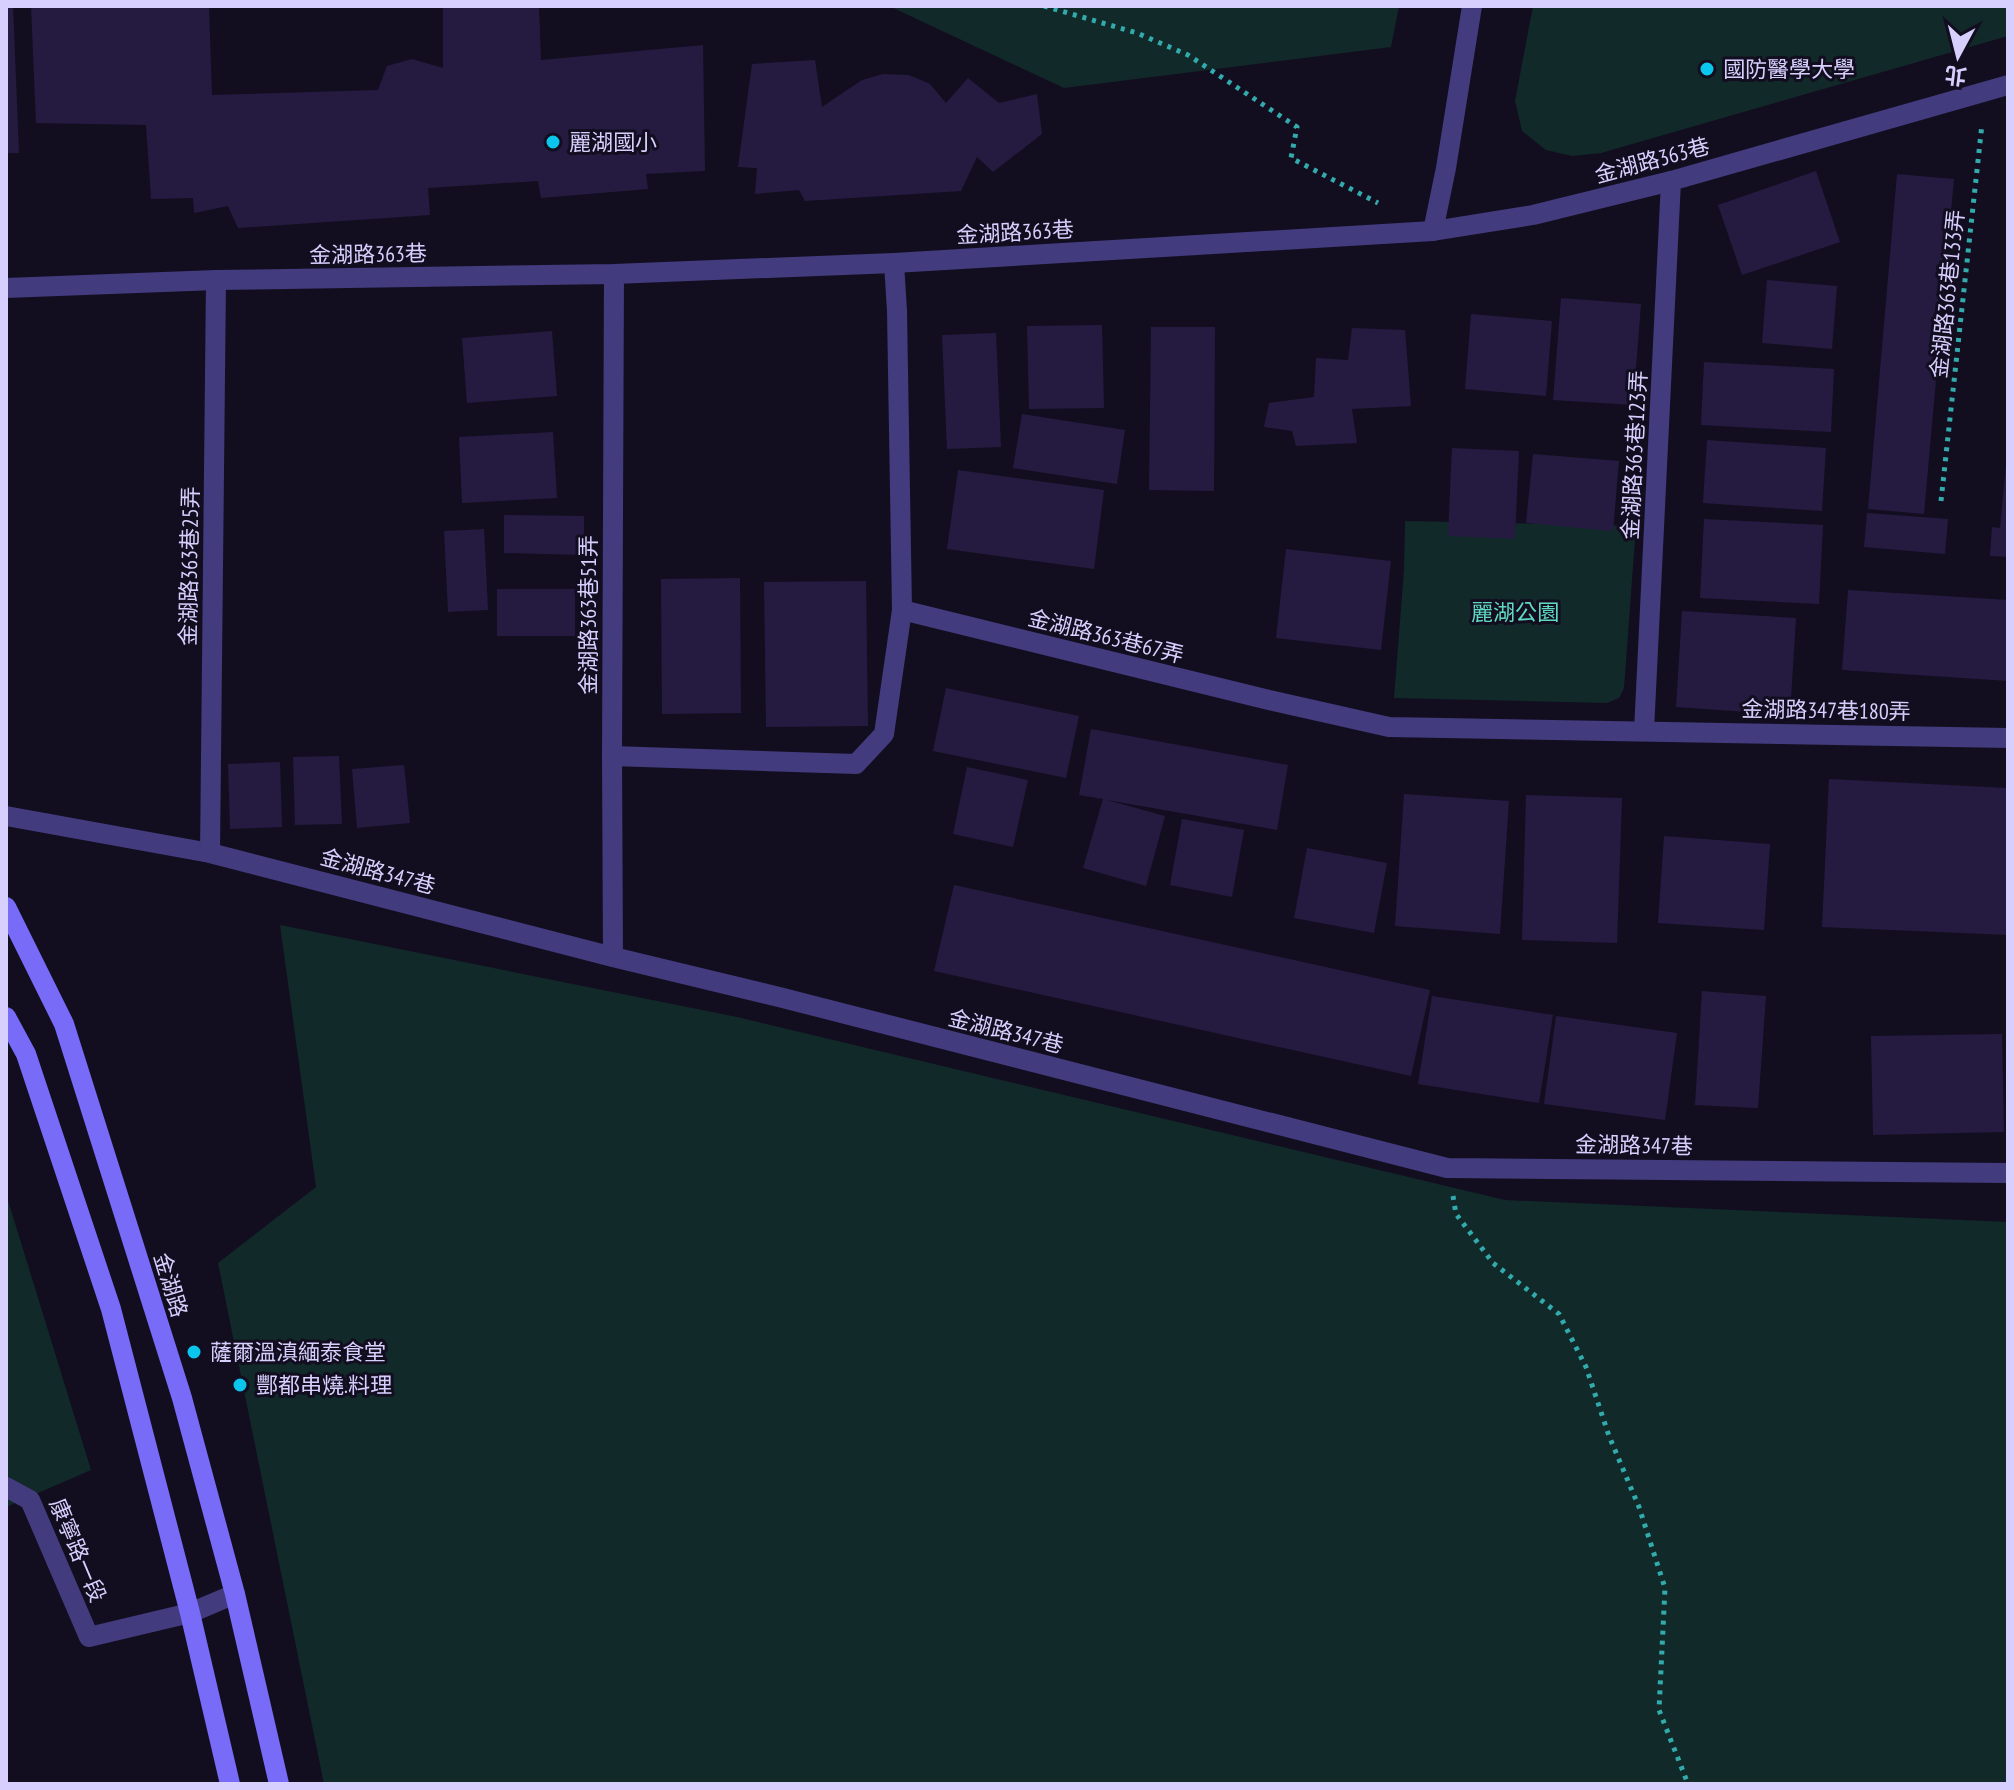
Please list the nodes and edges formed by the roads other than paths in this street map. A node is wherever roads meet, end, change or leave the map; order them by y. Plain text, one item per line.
1 (1472, 6) edge
2 (2008, 85) edge
3 (1671, 181) junction
4 (1433, 231) junction
5 (894, 263) junction
6 (614, 274) junction
7 (216, 280) junction
8 (6, 288) edge
9 (902, 610) junction
10 (1644, 731) junction
11 (2008, 738) edge
12 (612, 756) junction
13 (6, 816) edge
14 (210, 853) junction
15 (6, 907) edge
16 (613, 957) junction
17 (6, 1017) edge
18 (2008, 1173) edge
19 (6, 1487) edge
20 (235, 1594) junction
21 (190, 1613) junction
22 (230, 1784) edge
23 (279, 1784) edge

1 - 4 street
2 - 3 street, 金湖路363巷
3 - 4 street, 金湖路363巷
3 - 10 street, 金湖路363巷123弄
4 - 5 street, 金湖路363巷
5 - 6 street, 金湖路363巷
5 - 9 street
6 - 7 street, 金湖路363巷
6 - 12 street, 金湖路363巷51弄
7 - 8 street, 金湖路363巷
7 - 14 street, 金湖路363巷25弄
9 - 10 street, 金湖路363巷67弄
9 - 12 street
10 - 11 street, 金湖路347巷180弄
12 - 16 street, 金湖路363巷51弄
13 - 14 street, 金湖路347巷
14 - 16 street, 金湖路347巷
15 - 20 main road, 金湖路
16 - 18 street, 金湖路347巷
17 - 21 main road
19 - 21 street, 康寧路一段
20 - 21 street, 康寧路一段
20 - 23 main road, 金湖路
21 - 22 main road

